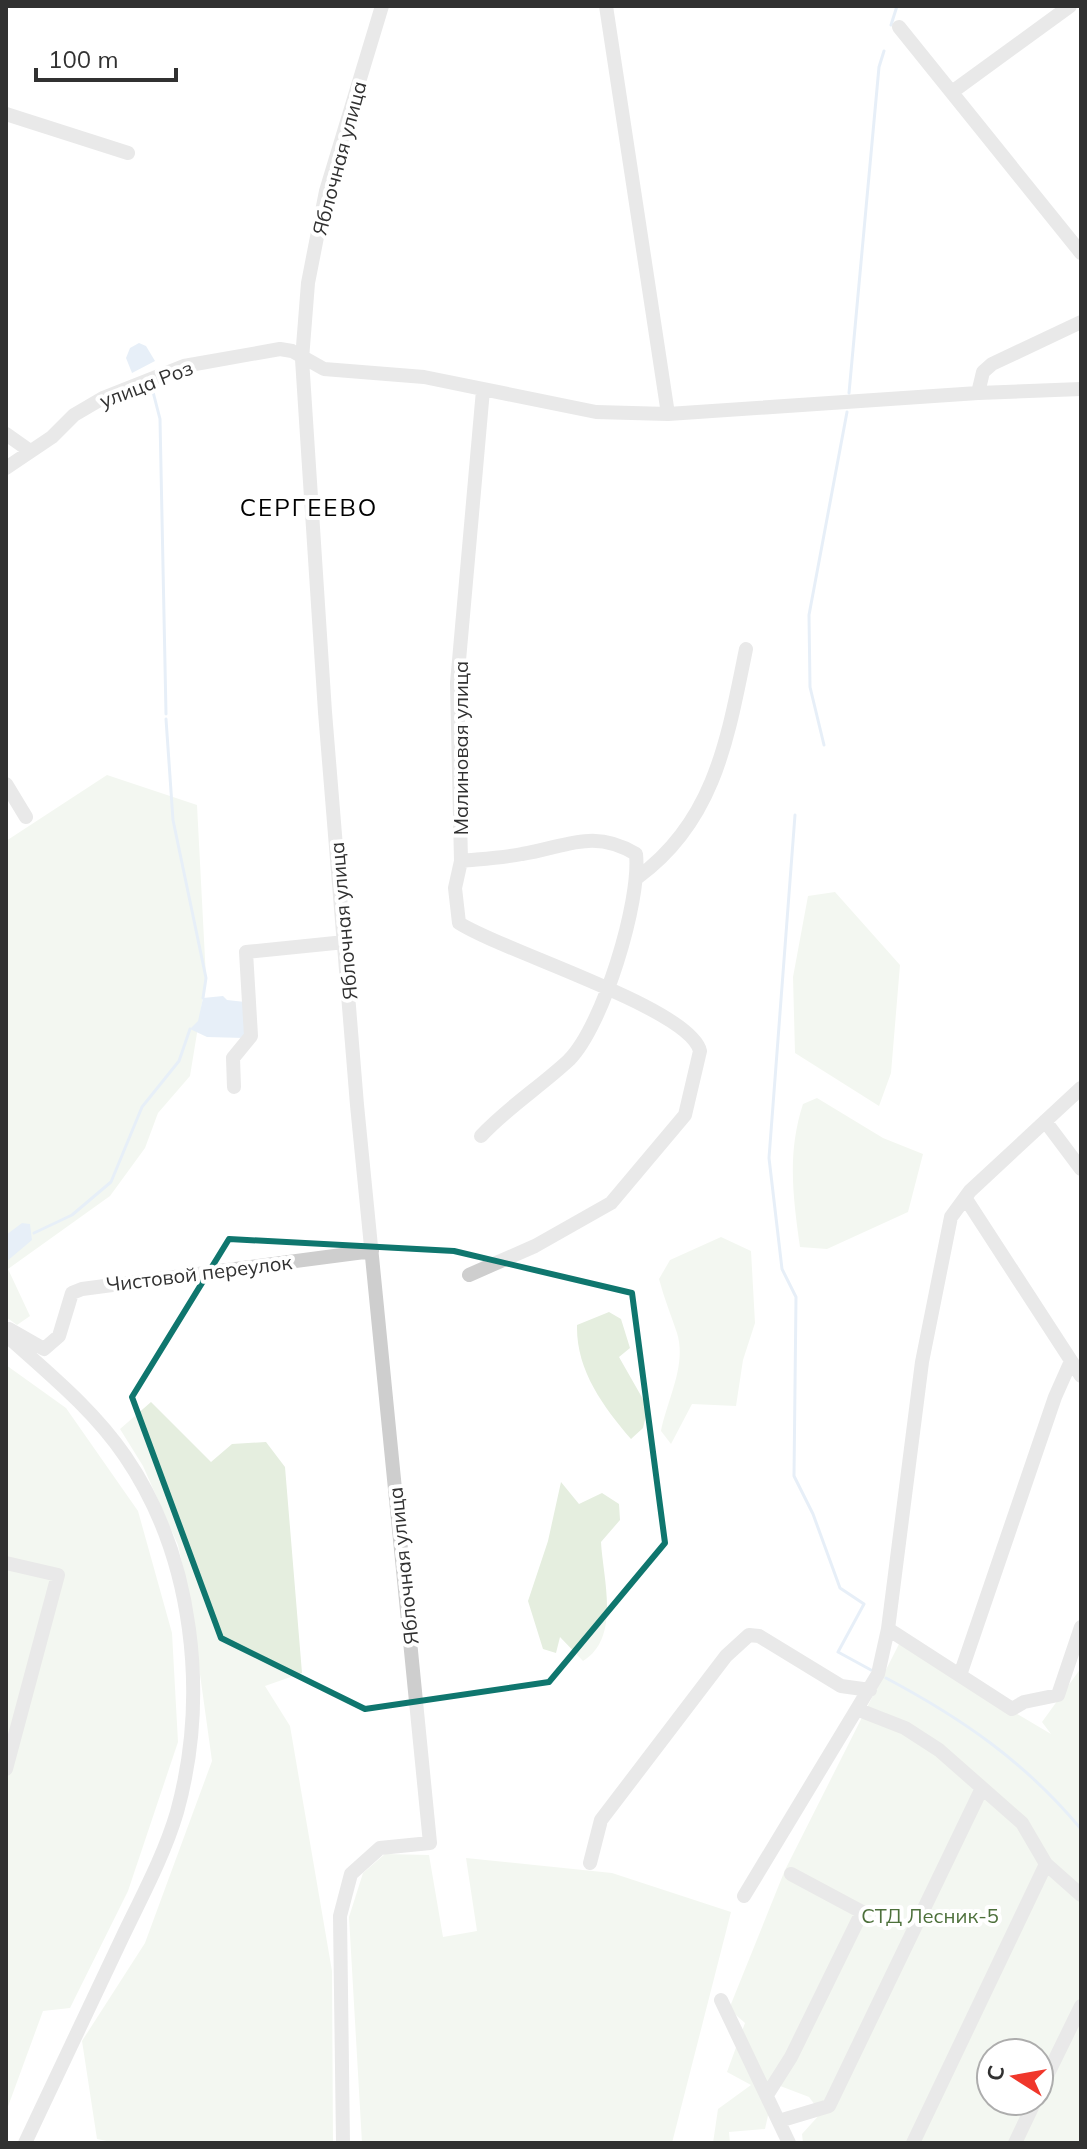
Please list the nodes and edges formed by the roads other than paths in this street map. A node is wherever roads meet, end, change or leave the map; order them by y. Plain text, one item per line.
1 (382, 6) edge
2 (606, 6) edge
3 (1070, 6) edge
4 (899, 27) dead end
5 (952, 92) junction
6 (6, 114) edge
7 (128, 153) dead end
8 (1081, 253) edge
9 (1081, 322) edge
10 (302, 359) junction
11 (1081, 389) edge
12 (483, 390) junction
13 (978, 393) junction
14 (668, 414) junction
15 (6, 434) edge
16 (30, 451) junction
17 (6, 468) edge
18 (746, 649) dead end
19 (6, 784) edge
20 (26, 817) dead end
21 (461, 861) junction
22 (638, 877) junction
23 (345, 942) junction
24 (608, 991) junction
25 (234, 1087) dead end
26 (1081, 1088) edge
27 (1045, 1121) junction
28 (481, 1136) dead end
29 (1081, 1169) edge
30 (966, 1199) junction
31 (372, 1251) junction
32 (469, 1275) dead end
33 (6, 1326) edge
34 (6, 1335) edge
35 (1071, 1361) junction
36 (1081, 1376) edge
37 (6, 1563) edge
38 (1081, 1627) edge
39 (888, 1629) junction
40 (960, 1675) junction
41 (870, 1690) junction
42 (859, 1710) junction
43 (6, 1769) edge
44 (982, 1788) junction
45 (590, 1863) dead end
46 (1046, 1864) junction
47 (791, 1874) dead end
48 (1081, 1895) edge
49 (744, 1896) dead end
50 (721, 2000) dead end
51 (1081, 2006) edge
52 (1055, 2059) edge
53 (767, 2095) junction
54 (1027, 2117) edge
55 (779, 2121) junction
56 (25, 2143) edge
57 (343, 2143) edge
58 (789, 2143) edge
59 (913, 2143) edge
60 (1015, 2143) edge

1 - 10 street, Яблочная улица
2 - 14 street
3 - 5 street
4 - 5 street
5 - 8 street
6 - 7 street
9 - 13 street
10 - 12 street, улица Роз
10 - 16 street, улица Роз
10 - 23 street, Яблочная улица
11 - 13 street, улица Роз
12 - 14 street, улица Роз
12 - 21 street, Малиновая улица
13 - 14 street, улица Роз
15 - 16 street
16 - 17 street, улица Роз
18 - 22 street
19 - 20 street
21 - 22 street
21 - 24 street, Малиновая улица
22 - 24 street
23 - 25 street
23 - 31 street, Яблочная улица
24 - 28 street
24 - 32 street
26 - 27 street
27 - 29 street
27 - 30 street
30 - 35 street
30 - 39 street
31 - 33 street, Чистовой переулок
31 - 57 street, Яблочная улица
34 - 56 street
35 - 36 street
35 - 40 street
37 - 43 street
38 - 40 street
39 - 40 street
39 - 41 street
41 - 42 street
41 - 45 street
42 - 44 street
42 - 49 street
44 - 46 street
44 - 55 street
46 - 48 street
46 - 59 street
47 - 53 street
50 - 53 street
51 - 52 street
53 - 55 street
54 - 60 street
55 - 58 street

